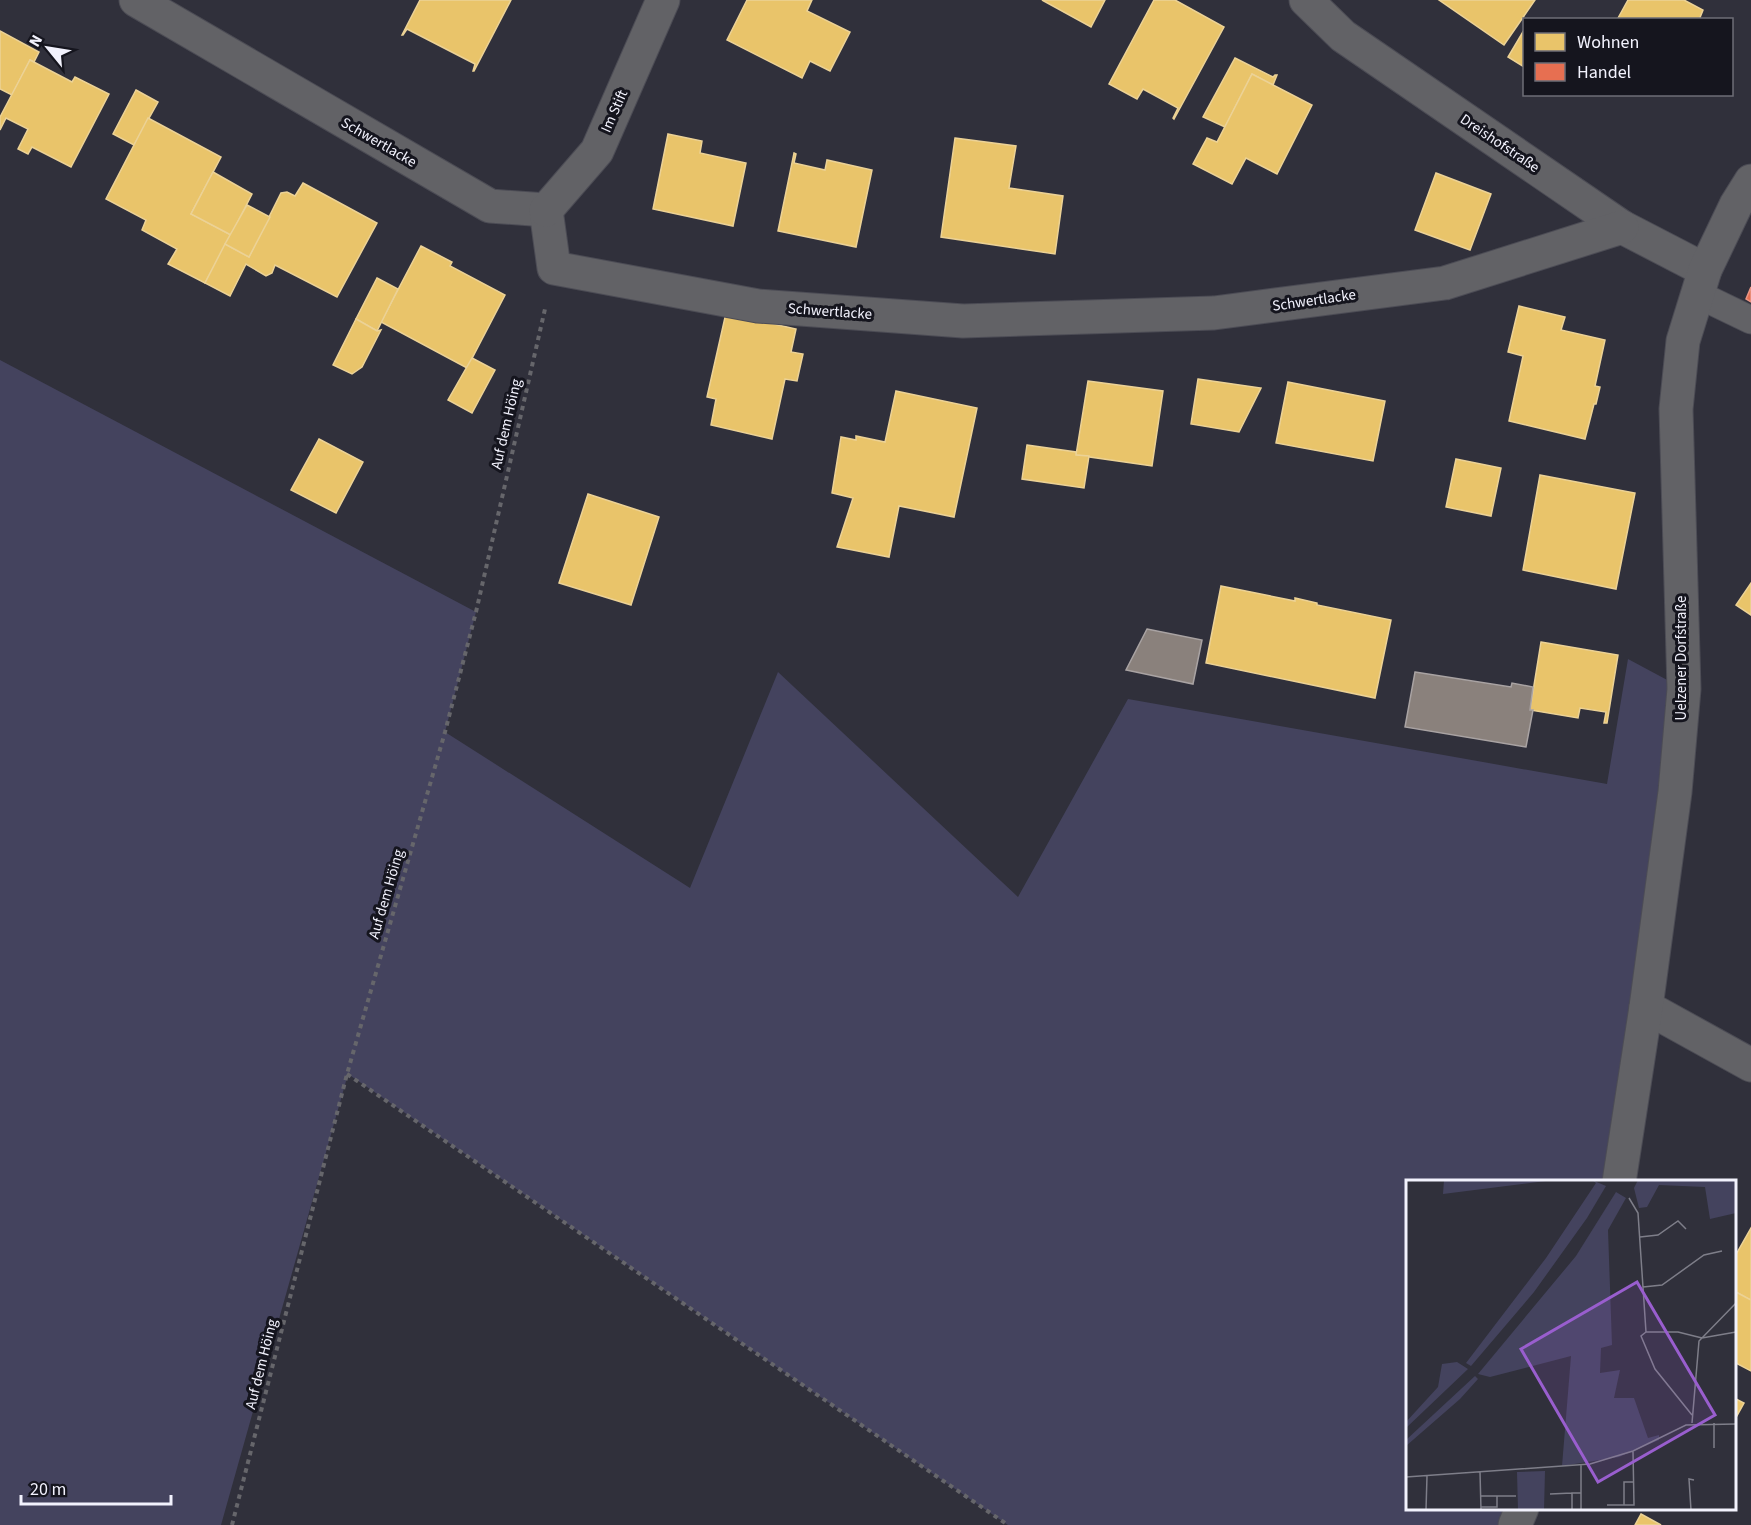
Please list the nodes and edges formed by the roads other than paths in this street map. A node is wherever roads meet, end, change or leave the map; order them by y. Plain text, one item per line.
1 (136, 0) edge
2 (663, 0) edge
3 (1306, 0) edge
4 (1751, 181) edge
5 (546, 210) junction
6 (1622, 227) junction
7 (1701, 282) junction
8 (1751, 320) edge
9 (1646, 1007) junction
10 (1751, 1065) edge
11 (1618, 1180) edge
12 (1522, 1510) edge
13 (1515, 1525) edge

1 - 5 street, Schwertlacke
2 - 5 street, Im Stift
3 - 6 street, Dreishofstraße
4 - 7 street, Uelzener Dorfstraße
5 - 6 street, Schwertlacke
6 - 7 street, Dreishofstraße
7 - 8 lane
7 - 9 street, Uelzener Dorfstraße
9 - 10 street
9 - 11 street, Uelzener Dorfstraße
12 - 13 street

